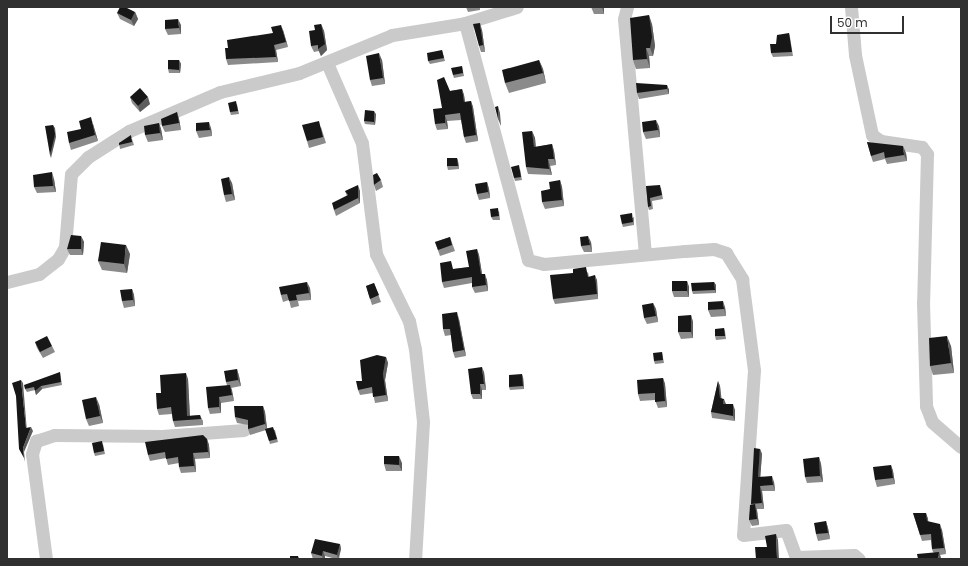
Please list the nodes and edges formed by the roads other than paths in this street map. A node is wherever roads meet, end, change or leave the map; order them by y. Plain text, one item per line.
1 (517, 7) edge
2 (627, 7) edge
3 (851, 7) edge
4 (464, 23) junction
5 (327, 63) junction
6 (645, 253) junction
7 (7, 282) edge
8 (244, 430) dead end
9 (961, 447) edge
10 (46, 559) edge
11 (415, 559) edge
12 (859, 559) edge

1 - 4 street
2 - 6 street
3 - 9 street
4 - 5 street
4 - 6 street
5 - 7 street
5 - 11 street
6 - 12 street
8 - 10 street

